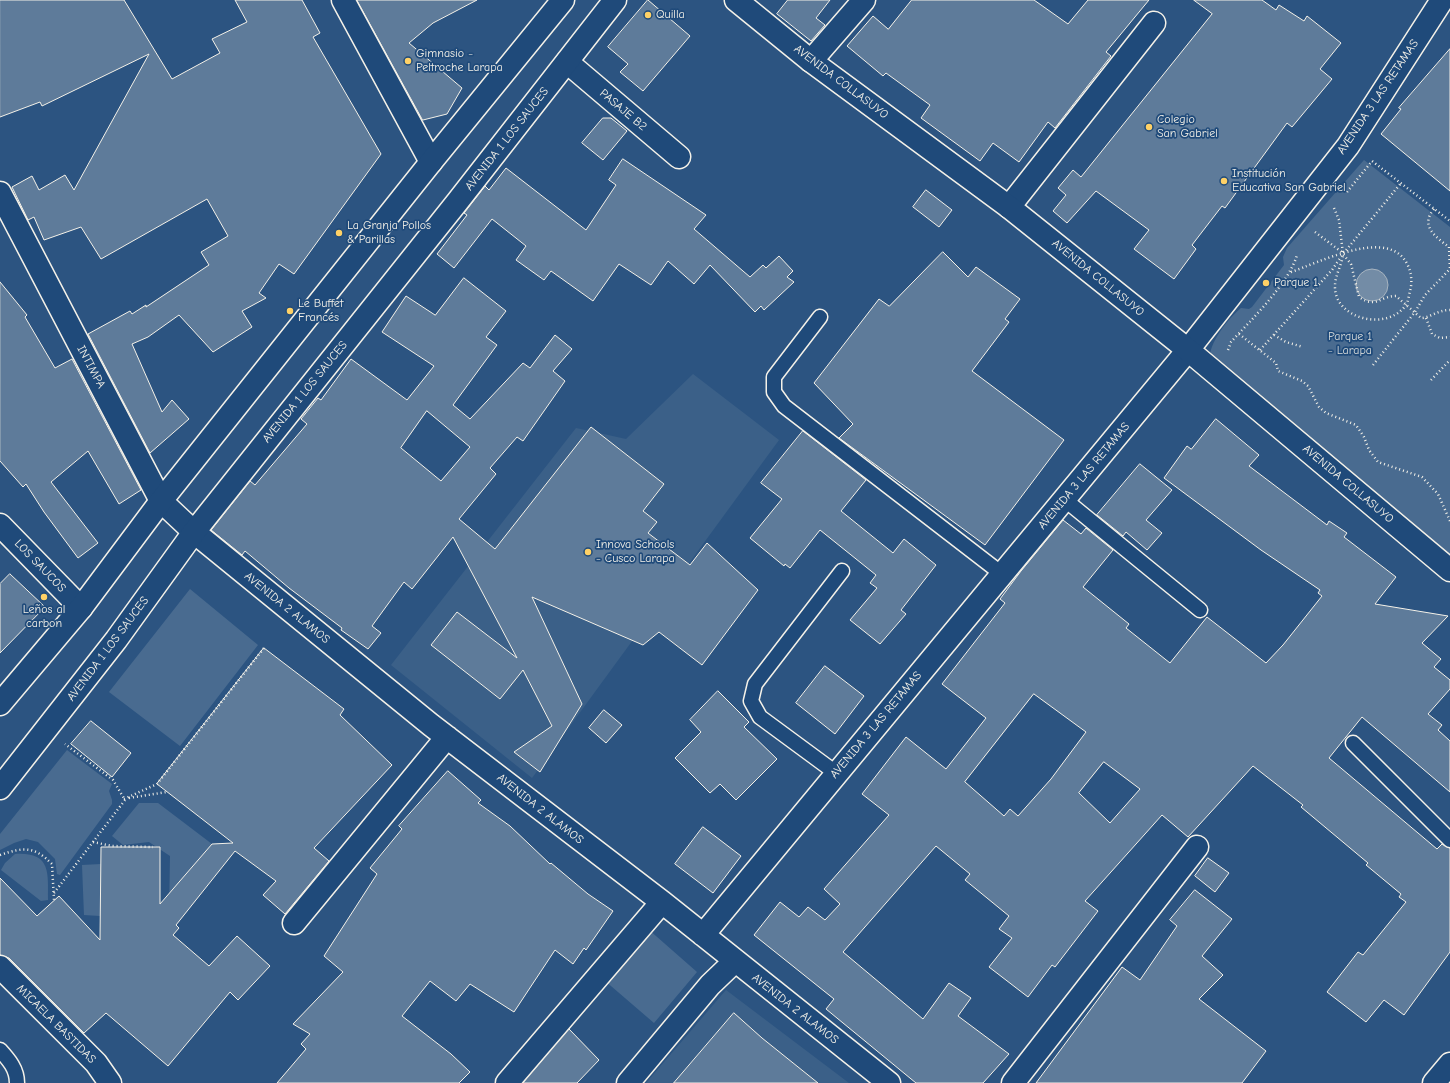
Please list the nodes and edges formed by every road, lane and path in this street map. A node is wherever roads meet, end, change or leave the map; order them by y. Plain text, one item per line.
1 (343, 0) edge
2 (563, 0) edge
3 (615, 0) edge
4 (736, 0) edge
5 (864, 0) edge
6 (1441, 4) edge
7 (1154, 23) dead end
8 (811, 61) junction
9 (567, 62) junction
10 (679, 157) dead end
11 (431, 162) junction
12 (1401, 184) junction
13 (0, 193) edge
14 (1344, 196) dead end
15 (1339, 202) dead end
16 (1009, 207) junction
17 (1334, 208) junction
18 (1434, 209) junction
19 (1329, 214) dead end
20 (1450, 221) edge
21 (1319, 226) dead end
22 (1315, 232) junction
23 (1310, 238) dead end
24 (1301, 250) dead end
25 (1343, 254) junction
26 (1449, 270) edge
27 (1290, 272) junction
28 (1406, 305) junction
29 (1450, 310) edge
30 (1415, 312) junction
31 (820, 317) dead end
32 (1426, 318) junction
33 (1274, 334) junction
34 (1450, 337) edge
35 (1303, 347) dead end
36 (1188, 350) junction
37 (1260, 350) junction
38 (1450, 360) edge
39 (1373, 365) dead end
40 (1431, 380) dead end
41 (1064, 499) junction
42 (161, 501) junction
43 (1450, 521) edge
44 (0, 525) edge
45 (194, 532) junction
46 (1450, 570) edge
47 (842, 571) dead end
48 (1002, 574) junction
49 (81, 608) junction
50 (1200, 610) dead end
51 (264, 648) dead end
52 (0, 704) edge
53 (447, 737) junction
54 (60, 740) dead end
55 (1353, 743) dead end
56 (836, 772) junction
57 (0, 788) edge
58 (167, 792) dead end
59 (124, 799) junction
60 (1450, 840) edge
61 (94, 842) junction
62 (153, 847) dead end
63 (1197, 847) dead end
64 (0, 855) edge
65 (54, 893) junction
66 (54, 900) dead end
67 (662, 902) junction
68 (294, 923) dead end
69 (703, 935) junction
70 (735, 961) junction
71 (0, 967) edge
72 (0, 1050) edge
73 (1450, 1064) edge
74 (17, 1083) edge
75 (110, 1083) edge
76 (507, 1083) edge
77 (628, 1083) edge
78 (889, 1083) edge
79 (1013, 1083) edge
80 (1434, 1083) edge

1 - 11 street
2 - 11 street
3 - 9 street, AVENIDA 1 LOS SAUCES
4 - 8 street, AVENIDA COLLASUYO
5 - 8 street
6 - 36 street, AVENIDA 3 LAS RETAMAS
7 - 16 street
8 - 16 street, AVENIDA COLLASUYO
9 - 10 street, PASAJE B2
9 - 45 street, AVENIDA 1 LOS SAUCES
11 - 42 street
12 - 14 path
12 - 18 path
12 - 25 path
13 - 42 street, INTIMPA
15 - 17 path
16 - 36 street, AVENIDA COLLASUYO
17 - 19 path
17 - 25 path
18 - 20 path
18 - 26 path
21 - 22 path
22 - 23 path
22 - 25 path
24 - 27 path
25 - 27 path
25 - 28 path
25 - 28 path
25 - 28 path
25 - 33 path
26 - 30 path
27 - 37 path
28 - 30 path
29 - 32 path
30 - 32 path
30 - 39 path
31 - 48 lane
32 - 34 path
33 - 35 path
33 - 37 path
36 - 41 street, AVENIDA 3 LAS RETAMAS
36 - 46 street, AVENIDA COLLASUYO
37 - 43 path
38 - 40 path
41 - 48 street, AVENIDA 3 LAS RETAMAS
41 - 50 lane
42 - 45 street, INTIMPA
42 - 49 street
44 - 49 street, LOS SAUCOS
45 - 53 street, AVENIDA 2 ALAMOS
45 - 57 street, AVENIDA 1 LOS SAUCES
47 - 56 lane
48 - 56 street, AVENIDA 3 LAS RETAMAS
49 - 52 street
51 - 59 path
53 - 67 street, AVENIDA 2 ALAMOS
53 - 68 street
54 - 59 path
55 - 60 lane
56 - 69 street, AVENIDA 3 LAS RETAMAS
58 - 59 path
59 - 61 path
61 - 62 path
61 - 65 path
63 - 79 street
64 - 65 path
65 - 66 path
67 - 69 street, AVENIDA 2 ALAMOS
67 - 76 street
69 - 70 street, AVENIDA 2 ALAMOS
70 - 77 street
70 - 78 street, AVENIDA 2 ALAMOS
71 - 75 street, MICAELA BASTIDAS
72 - 74 lane
73 - 80 street

